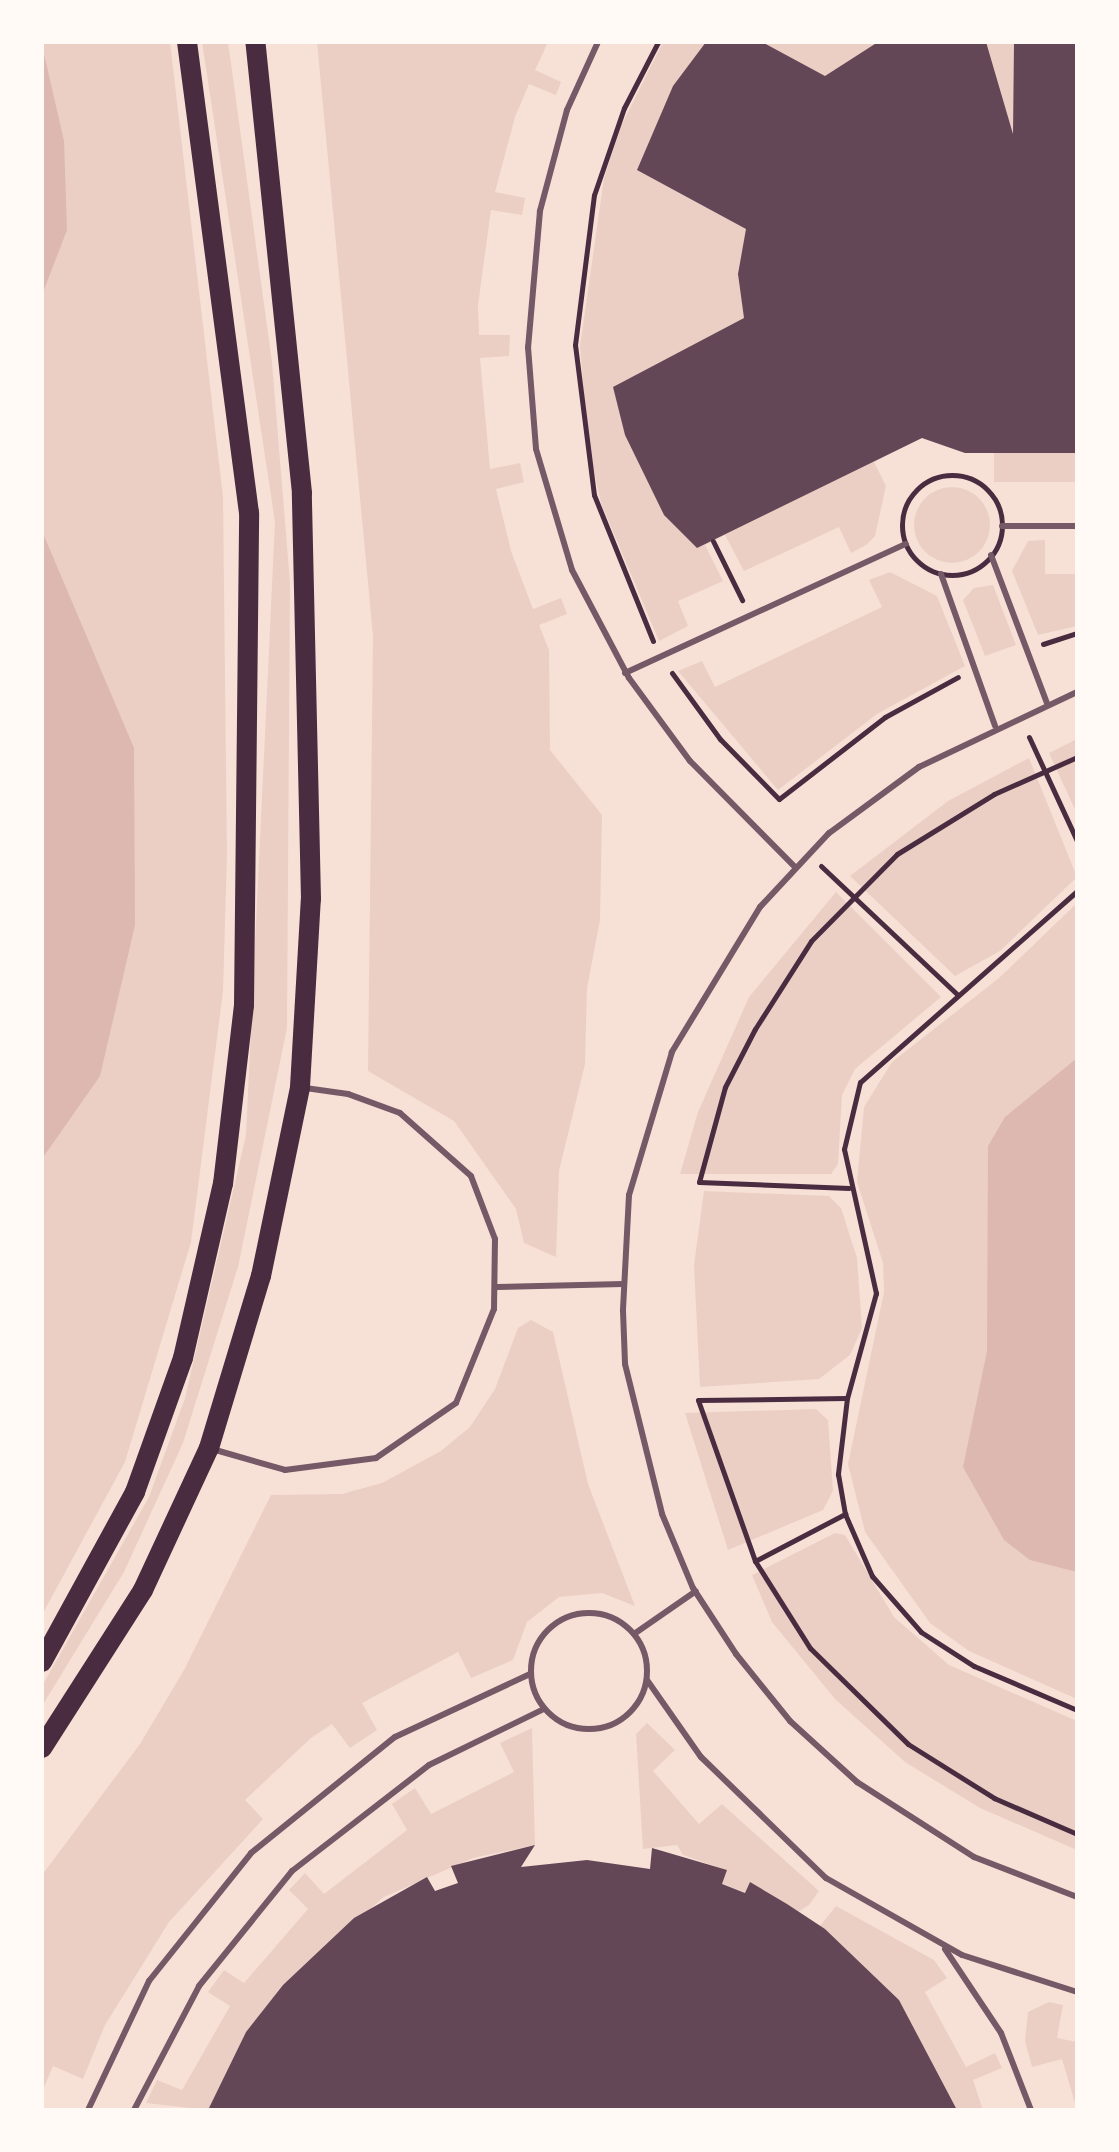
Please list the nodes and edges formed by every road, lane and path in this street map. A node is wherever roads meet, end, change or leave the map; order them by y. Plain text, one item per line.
1 (187, 42) edge
2 (255, 42) edge
3 (598, 42) edge
4 (658, 42) edge
5 (1002, 526) junction
6 (1077, 526) edge
7 (713, 541) dead end
8 (906, 544) junction
9 (991, 555) junction
10 (941, 574) junction
11 (750, 616) junction
12 (1077, 633) edge
13 (1027, 649) junction
14 (661, 656) junction
15 (975, 669) junction
16 (625, 673) junction
17 (1077, 692) edge
18 (1047, 703) junction
19 (1019, 714) junction
20 (995, 726) junction
21 (1077, 757) edge
22 (1044, 769) junction
23 (1077, 841) edge
24 (808, 853) junction
25 (794, 866) junction
26 (1077, 891) edge
27 (854, 897) junction
28 (957, 994) junction
29 (300, 1087) junction
30 (849, 1188) junction
31 (623, 1284) junction
32 (497, 1287) junction
33 (847, 1398) junction
34 (209, 1448) junction
35 (845, 1514) junction
36 (755, 1561) junction
37 (696, 1591) junction
38 (634, 1634) junction
39 (42, 1662) edge
40 (530, 1674) junction
41 (647, 1680) junction
42 (544, 1709) junction
43 (1077, 1710) edge
44 (42, 1748) edge
45 (1077, 1834) edge
46 (1077, 1897) edge
47 (940, 1944) junction
48 (1077, 1992) edge
49 (88, 2110) edge
50 (134, 2110) edge
51 (1031, 2110) edge

1 - 39 main road
2 - 29 main road
3 - 16 lane
4 - 14 path
5 - 6 lane
5 - 8 path
5 - 9 path
7 - 11 path
8 - 10 path
8 - 11 lane
9 - 10 path
9 - 13 lane
10 - 15 lane
11 - 14 lane
12 - 13 path
13 - 18 lane
14 - 15 path
14 - 16 lane
15 - 20 lane
16 - 25 lane
17 - 18 lane
18 - 19 lane
19 - 20 lane
19 - 22 path
20 - 24 lane
21 - 22 path
22 - 23 path
22 - 27 path
24 - 25 lane
24 - 27 path
25 - 31 lane
26 - 28 path
27 - 28 path
27 - 30 path
28 - 30 path
29 - 32 lane
29 - 34 main road
30 - 33 path
31 - 32 lane
31 - 37 lane
32 - 34 lane
33 - 35 path
33 - 36 path
34 - 44 main road
35 - 36 path
35 - 43 path
36 - 45 path
37 - 38 lane
37 - 46 lane
38 - 40 lane
38 - 41 lane
40 - 42 lane
40 - 49 lane
41 - 42 lane
41 - 47 lane
42 - 50 lane
47 - 48 lane
47 - 51 lane

